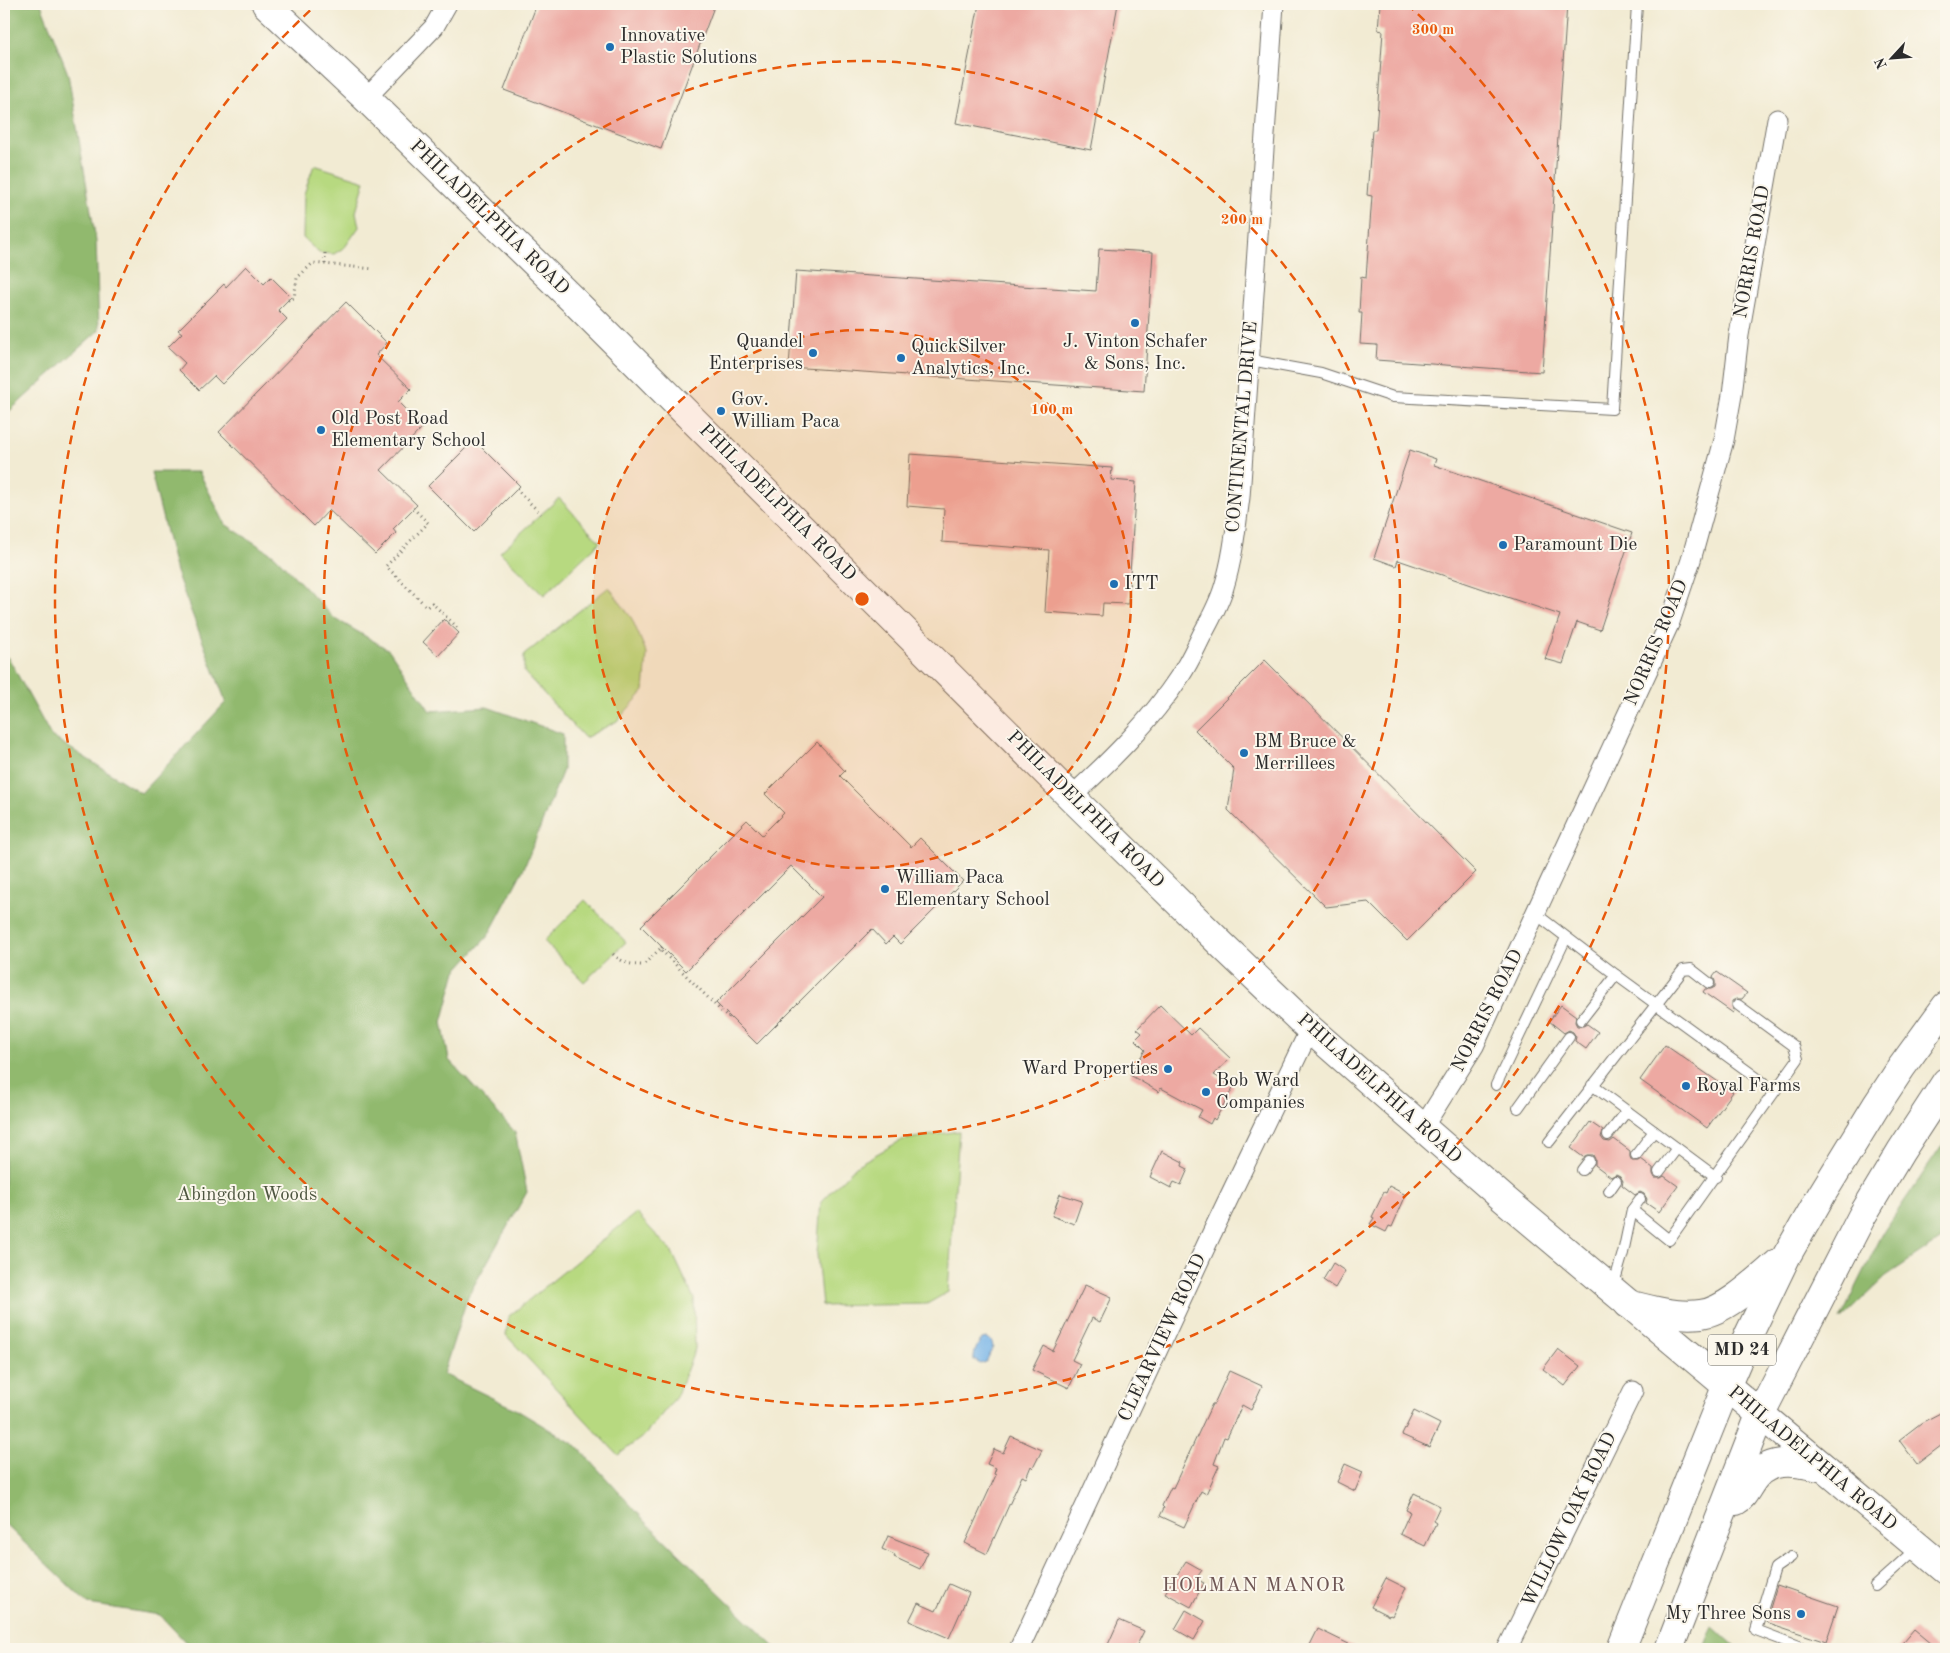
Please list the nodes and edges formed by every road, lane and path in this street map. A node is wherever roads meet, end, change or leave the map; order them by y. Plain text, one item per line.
1 (266, 4) edge
2 (447, 4) edge
3 (1274, 4) edge
4 (1637, 4) edge
5 (366, 98) junction
6 (1777, 119) dead end
7 (325, 253) dead end
8 (325, 264) junction
9 (374, 269) dead end
10 (288, 300) dead end
11 (1250, 360) junction
12 (516, 489) dead end
13 (413, 508) dead end
14 (541, 514) dead end
15 (460, 629) dead end
16 (1071, 797) junction
17 (1536, 914) junction
18 (1566, 938) junction
19 (613, 954) dead end
20 (1616, 975) junction
21 (1709, 983) dead end
22 (1656, 1004) junction
23 (1738, 1005) dead end
24 (1946, 1006) edge
25 (730, 1016) dead end
26 (1581, 1020) dead end
27 (1310, 1029) junction
28 (1569, 1037) dead end
29 (1946, 1082) edge
30 (1496, 1085) dead end
31 (1592, 1085) junction
32 (1776, 1091) junction
33 (1518, 1108) dead end
34 (1627, 1111) junction
35 (1422, 1129) junction
36 (1654, 1131) junction
37 (1608, 1135) dead end
38 (1549, 1142) dead end
39 (1677, 1148) junction
40 (1636, 1155) dead end
41 (1589, 1161) dead end
42 (1582, 1170) dead end
43 (1659, 1172) dead end
44 (1716, 1176) junction
45 (1616, 1181) dead end
46 (1608, 1191) dead end
47 (1640, 1199) dead end
48 (1632, 1210) junction
49 (1787, 1255) junction
50 (1620, 1298) junction
51 (1726, 1387) junction
52 (1633, 1391) dead end
53 (1760, 1415) junction
54 (1824, 1468) junction
55 (1726, 1507) junction
56 (1918, 1547) junction
57 (1791, 1557) dead end
58 (1946, 1570) edge
59 (1875, 1586) dead end
60 (1019, 1649) edge
61 (1507, 1649) edge
62 (1621, 1649) edge
63 (1668, 1649) edge
64 (1806, 1649) edge

1 - 5 main road, PHILADELPHIA ROAD
2 - 5 street
3 - 11 street, CONTINENTAL DRIVE
4 - 11 lane
5 - 16 main road, PHILADELPHIA ROAD
6 - 17 street, NORRIS ROAD
7 - 8 path
8 - 9 path
8 - 10 path
11 - 16 street, CONTINENTAL DRIVE
12 - 14 path
13 - 15 path
16 - 27 main road, PHILADELPHIA ROAD
17 - 18 lane
17 - 35 street, NORRIS ROAD
18 - 20 lane
18 - 30 lane
19 - 25 path
20 - 22 lane
20 - 26 lane
21 - 22 lane
22 - 31 lane
22 - 32 lane
23 - 32 lane
24 - 49 main road, MD 24
27 - 35 main road, PHILADELPHIA ROAD
27 - 60 street, CLEARVIEW ROAD
28 - 33 lane
29 - 53 main road, MD 24
31 - 34 lane
31 - 38 lane
32 - 44 lane
34 - 36 lane
34 - 37 lane
35 - 50 main road, PHILADELPHIA ROAD
36 - 39 lane
36 - 40 lane
39 - 43 lane
39 - 44 lane
41 - 42 lane
44 - 48 lane
45 - 46 lane
47 - 48 lane
48 - 50 lane
49 - 50 main road
49 - 51 main road, MD 24
50 - 51 main road, PHILADELPHIA ROAD
51 - 53 main road, PHILADELPHIA ROAD
51 - 62 main road, MD 24
52 - 61 street, WILLOW OAK ROAD
53 - 54 main road, PHILADELPHIA ROAD
53 - 55 main road, MD 24
54 - 55 main road
54 - 56 main road, PHILADELPHIA ROAD
55 - 63 main road, MD 24
56 - 58 main road, PHILADELPHIA ROAD
56 - 59 lane
57 - 64 lane

